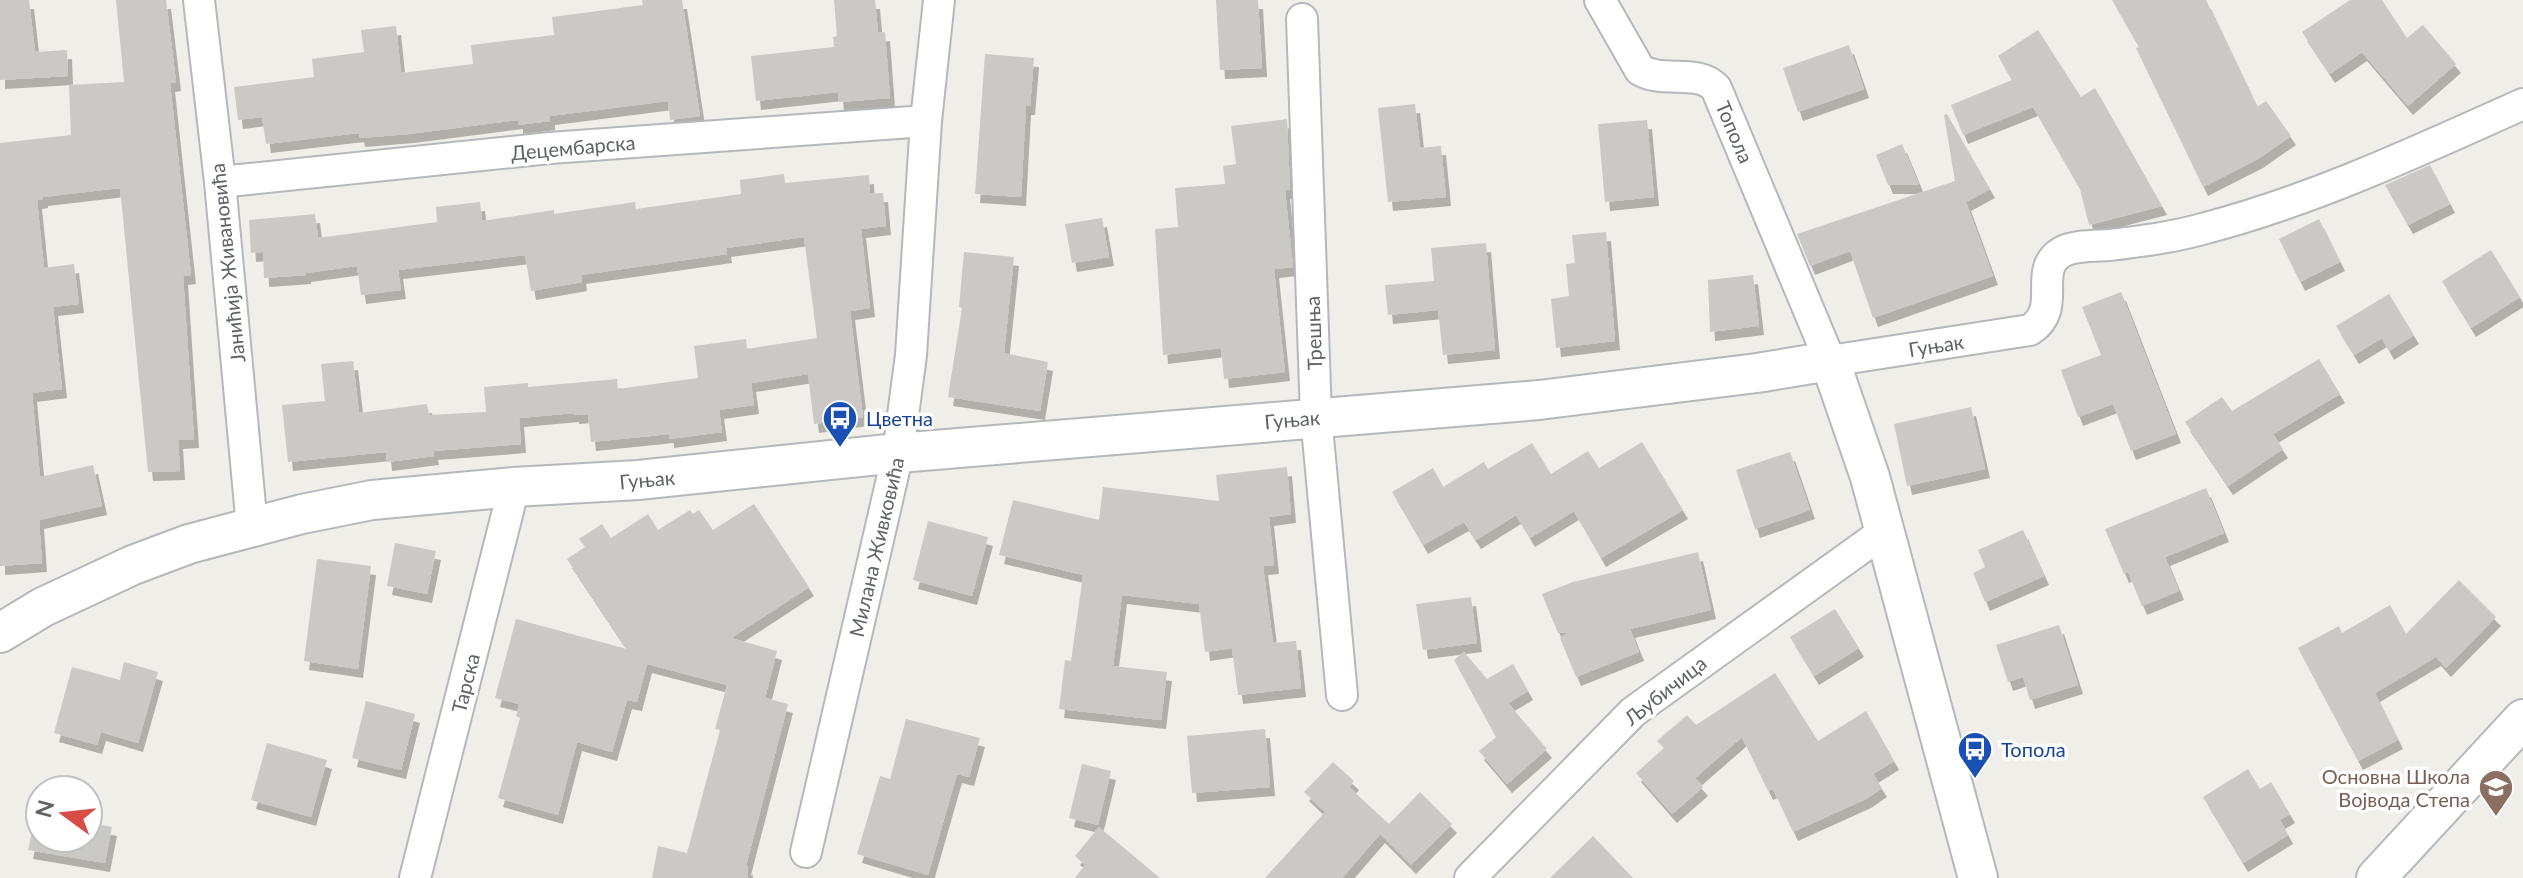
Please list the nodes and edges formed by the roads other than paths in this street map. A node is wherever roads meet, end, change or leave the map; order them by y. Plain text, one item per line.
1 (199, 0) edge
2 (939, 0) edge
3 (1600, 0) edge
4 (1302, 19) dead end
5 (2523, 104) edge
6 (926, 121) junction
7 (220, 182) junction
8 (1830, 361) junction
9 (1316, 416) junction
10 (898, 453) junction
11 (514, 487) junction
12 (252, 527) junction
13 (1885, 531) junction
14 (0, 633) edge
15 (1342, 695) dead end
16 (2523, 719) edge
17 (806, 852) dead end
18 (415, 878) edge
19 (1470, 878) edge
20 (1978, 878) edge
21 (2376, 878) edge

1 - 7 street, Јанићија Живановића
2 - 6 street, Милана Живковића
3 - 8 street, Топола
4 - 9 street, Трешња
5 - 8 street, Гуњак
6 - 7 street, Децембарска
6 - 10 street, Милана Живковића
7 - 12 street, Јанићија Живановића
8 - 9 street, Гуњак
8 - 13 street, Топола
9 - 10 street, Гуњак
9 - 15 street, Трешња
10 - 11 street, Гуњак
10 - 17 street, Милана Живковића
11 - 12 street, Гуњак
11 - 18 street, Тарска
12 - 14 street, Гуњак
13 - 19 street, Љубичица
13 - 20 street, Топола
16 - 21 street

